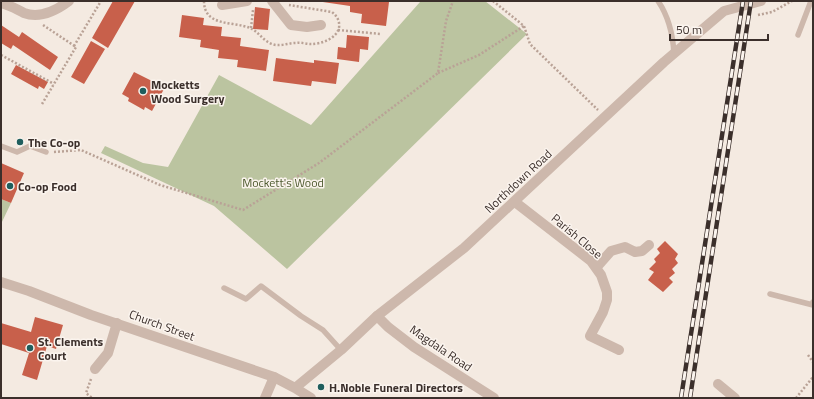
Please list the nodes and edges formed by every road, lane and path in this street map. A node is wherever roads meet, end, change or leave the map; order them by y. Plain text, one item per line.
1 (69, 1) edge
2 (101, 1) edge
3 (204, 1) edge
4 (273, 1) edge
5 (453, 1) edge
6 (493, 1) edge
7 (658, 1) edge
8 (762, 1) edge
9 (792, 1) edge
10 (811, 1) edge
11 (1, 2) edge
12 (250, 5) edge
13 (222, 6) dead end
14 (772, 12) dead end
15 (31, 15) junction
16 (320, 25) dead end
17 (524, 26) junction
18 (251, 28) junction
19 (338, 30) junction
20 (381, 34) dead end
21 (798, 35) dead end
22 (74, 46) junction
23 (674, 54) junction
24 (1, 55) edge
25 (438, 73) junction
26 (54, 84) junction
27 (42, 104) dead end
28 (606, 118) junction
29 (1, 146) edge
30 (46, 152) joint
31 (515, 202) junction
32 (648, 245) dead end
33 (596, 268) junction
34 (1, 282) edge
35 (224, 288) dead end
36 (770, 294) dead end
37 (813, 302) edge
38 (377, 316) junction
39 (117, 323) junction
40 (341, 350) junction
41 (619, 350) dead end
42 (808, 355) dead end
43 (813, 362) edge
44 (95, 369) joint
45 (813, 377) edge
46 (274, 378) junction
47 (718, 384) dead end
48 (295, 388) junction
49 (92, 398) edge
50 (265, 398) edge
51 (311, 398) edge
52 (494, 398) edge
53 (735, 398) edge
54 (796, 398) edge

1 - 15 street
2 - 22 path
3 - 18 path
4 - 16 street
4 - 19 path
5 - 25 path
6 - 17 path
7 - 23 lane
8 - 23 street, Northdown Road
9 - 14 path
10 - 21 lane
11 - 15 street
12 - 13 street
12 - 18 path
15 - 22 path
17 - 25 path
17 - 28 path
18 - 19 path
19 - 20 path
22 - 26 path
23 - 28 street, Northdown Road
24 - 26 path
25 - 30 path
26 - 27 path
28 - 31 street, Northdown Road
29 - 30 lane
31 - 33 street, Parish Close
31 - 38 street, Northdown Road
32 - 33 street
33 - 41 street, Parish Close
34 - 39 street, Church Street
35 - 40 lane
36 - 37 lane
38 - 40 street, Northdown Road
38 - 52 street, Magdala Road
39 - 44 street
39 - 46 street, Church Street
40 - 48 street, Northdown Road
42 - 43 path
44 - 49 path
45 - 54 path
46 - 48 street, Church Street
46 - 50 street
47 - 53 street
48 - 51 street, Church Street

